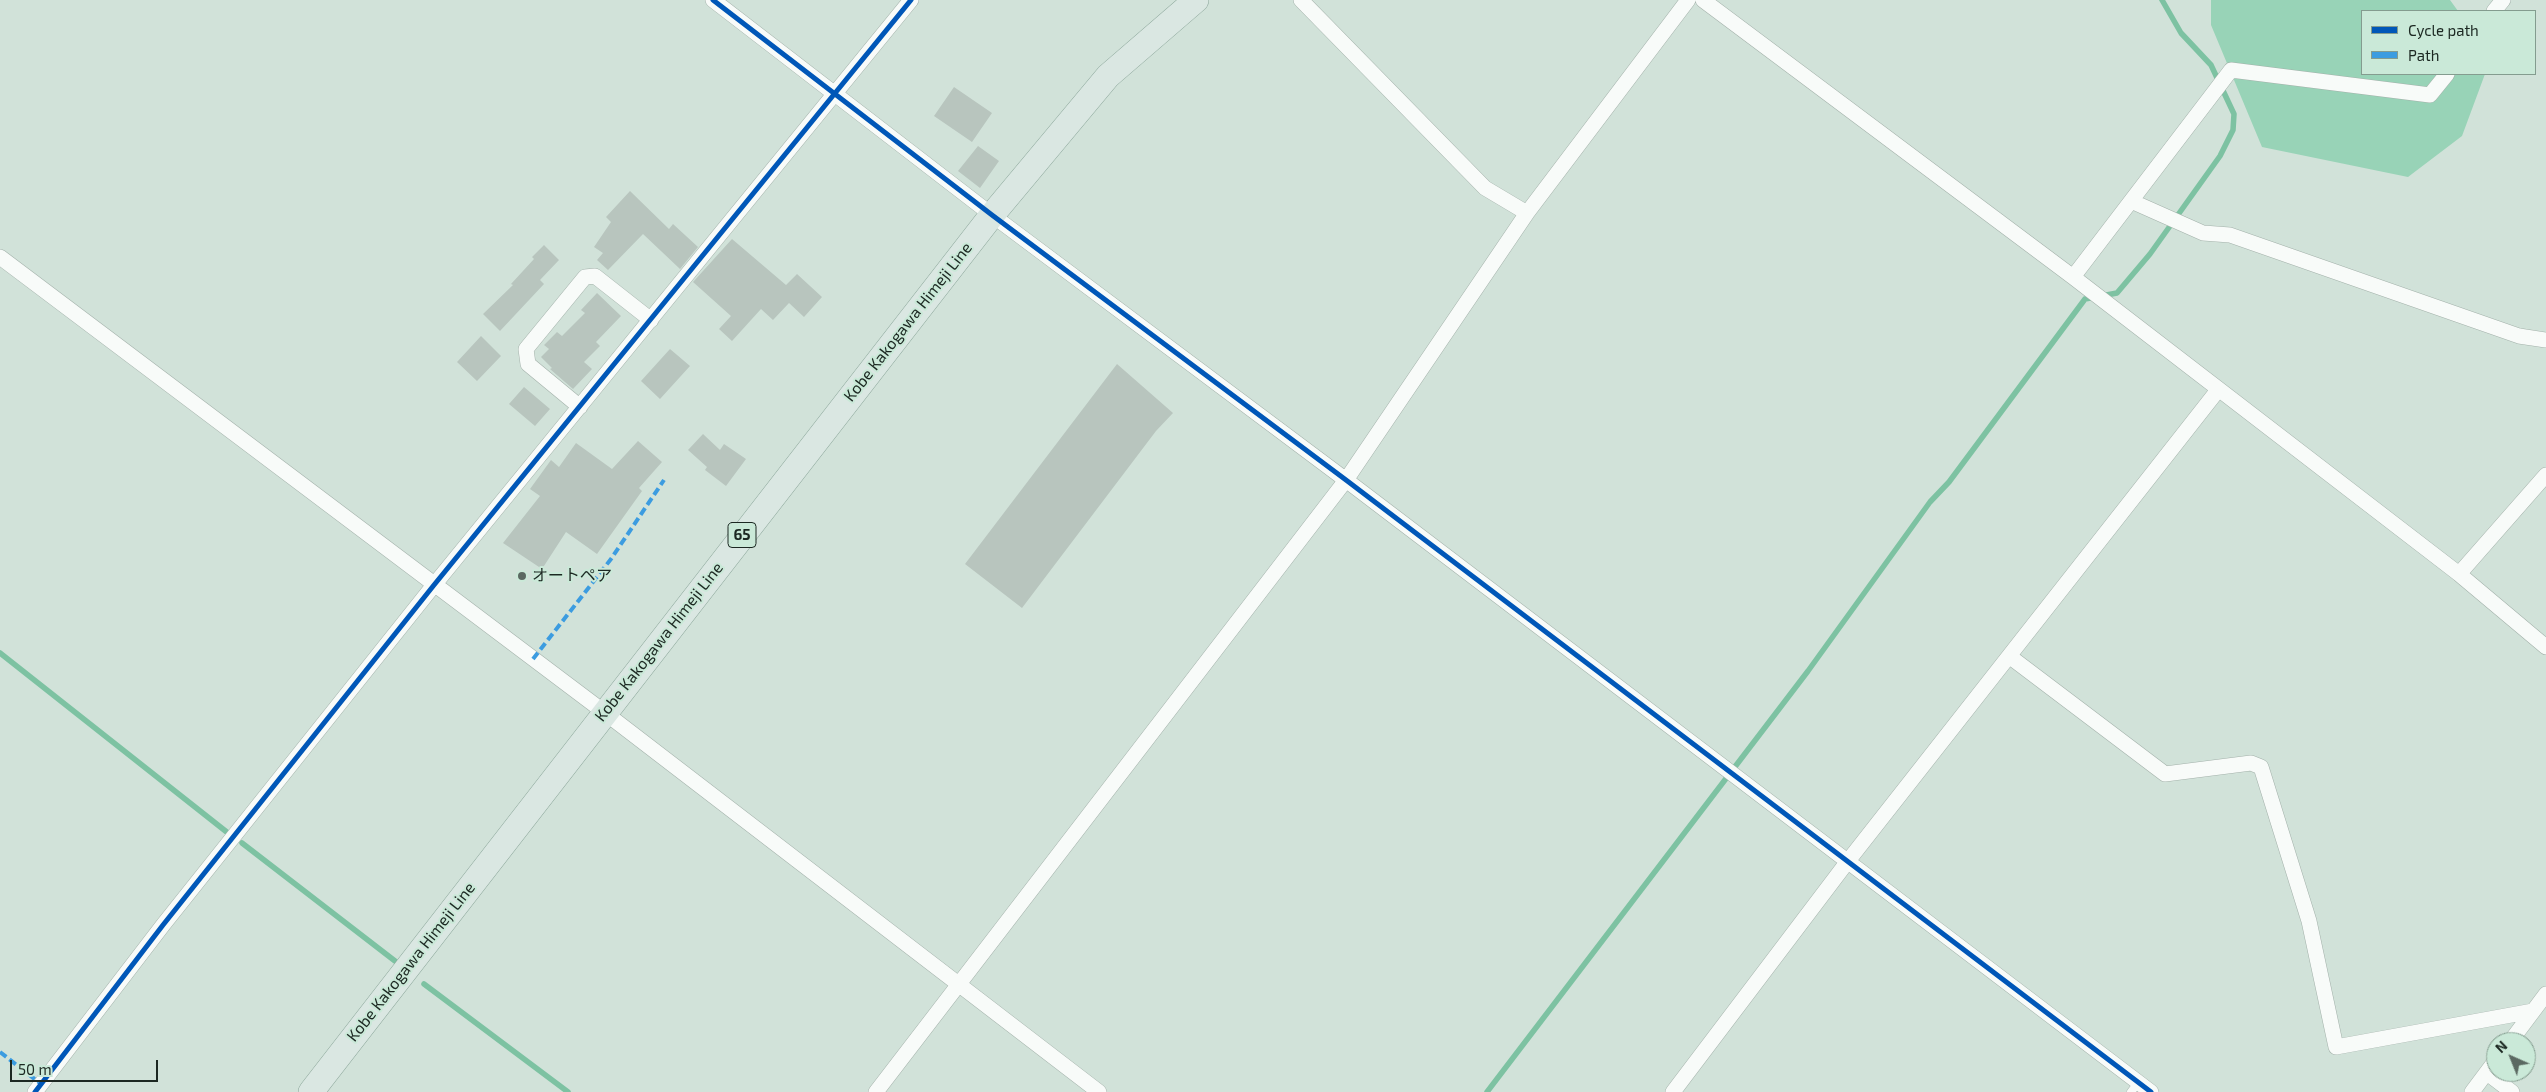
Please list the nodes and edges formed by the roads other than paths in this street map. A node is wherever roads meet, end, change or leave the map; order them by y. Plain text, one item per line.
1 (713, 0) edge
2 (911, 0) edge
3 (1196, 0) edge
4 (1301, 0) edge
5 (1688, 0) edge
6 (1703, 0) edge
7 (2503, 0) edge
8 (2495, 10) edge
9 (2445, 75) edge
10 (836, 94) junction
11 (2131, 201) junction
12 (1527, 213) junction
13 (992, 215) junction
14 (0, 257) edge
15 (2073, 277) junction
16 (651, 320) junction
17 (2546, 340) edge
18 (2218, 390) junction
19 (580, 407) junction
20 (2546, 475) edge
21 (1346, 480) junction
22 (2459, 574) junction
23 (434, 585) junction
24 (2546, 647) edge
25 (2009, 656) junction
26 (604, 712) junction
27 (1848, 862) junction
28 (960, 985) junction
29 (2546, 994) edge
30 (2533, 1011) junction
31 (2517, 1032) edge
32 (2486, 1074) edge
33 (2499, 1082) edge
34 (43, 1089) edge
35 (2140, 1089) edge
36 (311, 1092) edge
37 (876, 1092) edge
38 (1099, 1092) edge
39 (1673, 1092) edge
40 (2472, 1092) edge
41 (2512, 1092) edge

1 - 10 street
2 - 10 street
3 - 13 main road, Kobe Kakogawa Himeji Line / 65
4 - 12 street
5 - 12 street
6 - 15 street
7 - 8 street
9 - 11 street
10 - 13 street
10 - 16 street
11 - 15 street
11 - 17 street
12 - 21 street
13 - 21 street
13 - 26 main road, Kobe Kakogawa Himeji Line / 65
14 - 23 street
15 - 18 street
16 - 19 street
16 - 19 street
18 - 22 street
18 - 25 street
19 - 23 street
20 - 22 street
21 - 27 street
21 - 28 street
22 - 24 street
23 - 26 street
23 - 34 street
25 - 27 street
25 - 30 street
26 - 28 street
26 - 36 main road, Kobe Kakogawa Himeji Line / 65
27 - 35 street
27 - 39 street
28 - 37 street
28 - 38 street
29 - 30 street
30 - 31 street
32 - 40 street
33 - 41 street

